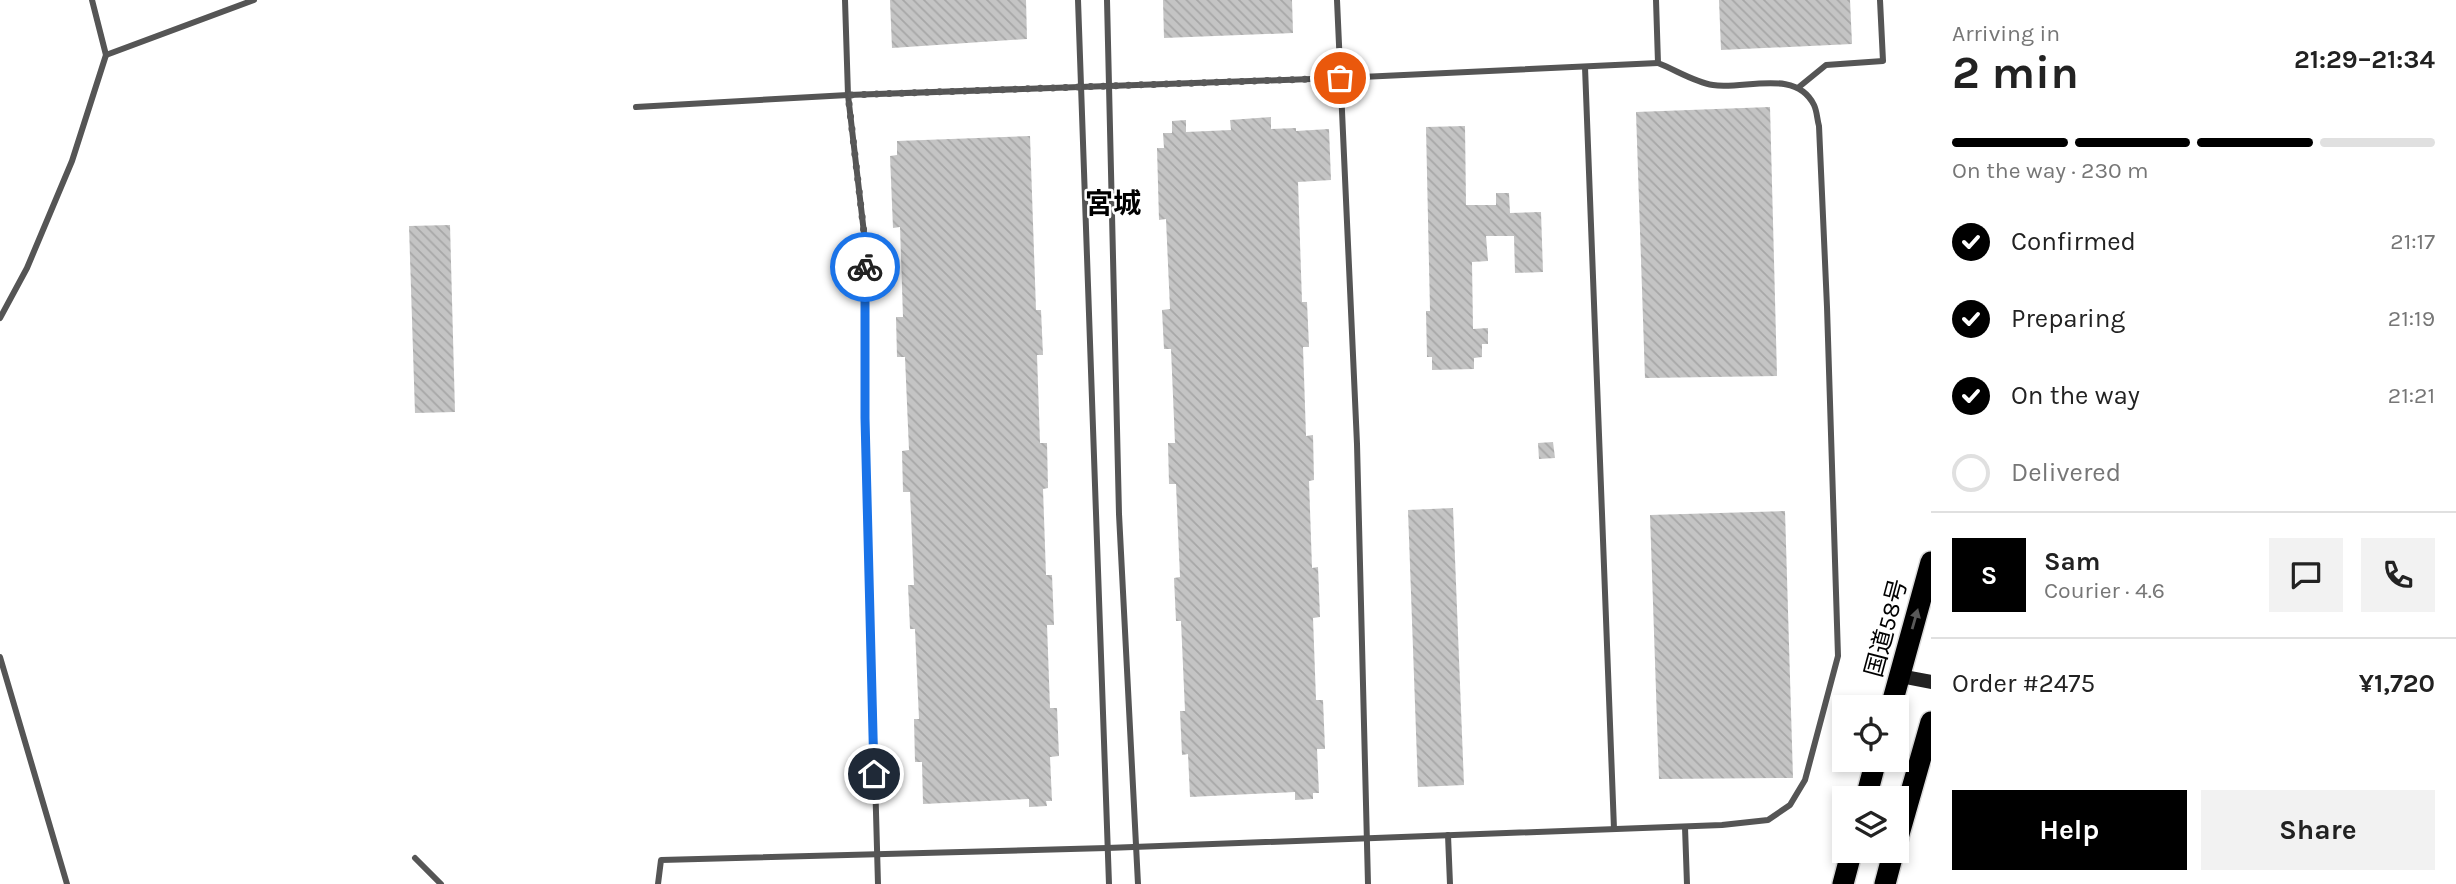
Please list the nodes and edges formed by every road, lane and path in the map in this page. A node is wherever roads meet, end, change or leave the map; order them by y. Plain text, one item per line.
1 (92, 0) edge
2 (254, 0) edge
3 (845, 0) edge
4 (1078, 0) edge
5 (1107, 0) edge
6 (1337, 0) edge
7 (1656, 0) edge
8 (1880, 0) edge
9 (106, 55) junction
10 (1658, 63) junction
11 (1586, 67) junction
12 (1340, 78) junction
13 (1110, 85) junction
14 (1082, 86) junction
15 (1798, 87) junction
16 (848, 95) junction
17 (636, 107) dead end
18 (0, 318) edge
19 (1931, 562) edge
20 (0, 657) edge
21 (1900, 676) junction
22 (1931, 682) edge
23 (1894, 695) edge
24 (1931, 722) edge
25 (1909, 799) edge
26 (1685, 827) junction
27 (1614, 829) junction
28 (1448, 835) junction
29 (1366, 838) junction
30 (1136, 847) junction
31 (1107, 848) junction
32 (877, 856) junction
33 (415, 858) dead end
34 (1849, 863) edge
35 (1891, 863) edge
36 (67, 884) edge
37 (441, 884) edge
38 (658, 884) edge
39 (878, 884) edge
40 (1109, 884) edge
41 (1138, 884) edge
42 (1368, 884) edge
43 (1450, 884) edge
44 (1687, 884) edge
45 (1843, 884) edge
46 (1885, 884) edge

1 - 9 lane
2 - 9 lane
3 - 16 lane
4 - 14 lane
5 - 13 lane
6 - 12 lane
7 - 10 lane
8 - 15 lane
9 - 18 lane
10 - 11 lane
10 - 15 lane
11 - 12 lane
11 - 27 lane
12 - 13 lane
12 - 29 lane
13 - 14 lane
13 - 30 lane
14 - 16 lane
14 - 31 lane
15 - 26 lane
16 - 17 lane
16 - 32 lane
21 -> 19 highway, 国道58号
20 - 36 lane
21 - 22 street
21 - 23 highway, 国道58号
24 - 25 highway
26 - 27 lane
26 - 44 lane
27 - 28 lane
28 - 29 lane
28 - 43 lane
29 - 30 lane
29 - 42 lane
30 - 31 lane
30 - 41 lane
31 - 32 lane
31 - 40 lane
32 - 38 lane
32 - 39 lane
33 - 37 lane
34 - 45 highway
35 - 46 highway

